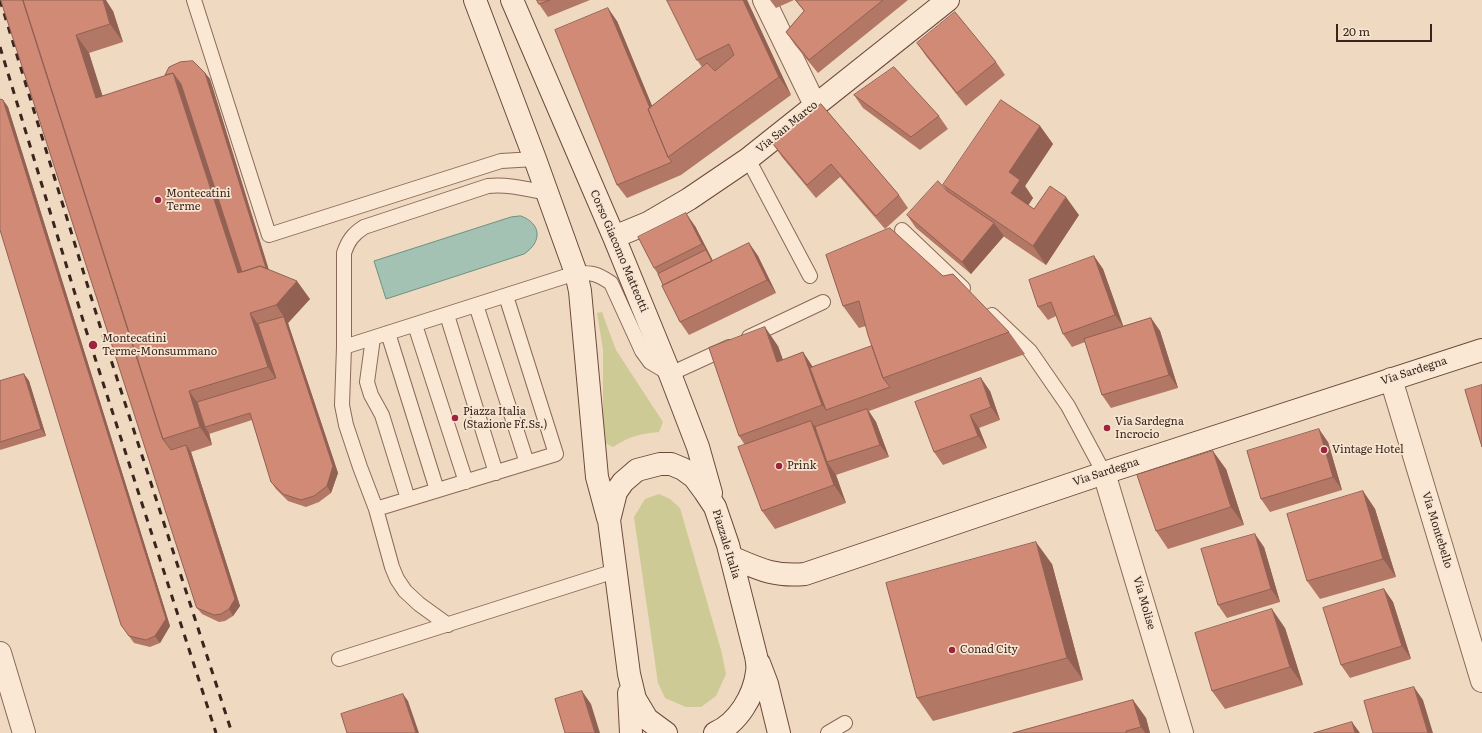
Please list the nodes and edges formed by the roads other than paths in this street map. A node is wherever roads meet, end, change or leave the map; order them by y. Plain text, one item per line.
1 (194, 0) edge
2 (475, 0) edge
3 (504, 0) edge
4 (512, 0) edge
5 (764, 0) edge
6 (948, 0) edge
7 (538, 60) junction
8 (815, 105) junction
9 (535, 159) junction
10 (748, 159) junction
11 (547, 193) junction
12 (902, 230) dead end
13 (614, 237) junction
14 (576, 273) junction
15 (810, 276) dead end
16 (506, 296) junction
17 (972, 296) edge
18 (823, 302) dead end
19 (476, 305) junction
20 (983, 307) edge
21 (447, 315) junction
22 (415, 325) junction
23 (388, 333) junction
24 (372, 338) junction
25 (344, 347) junction
26 (1482, 350) edge
27 (670, 374) junction
28 (1391, 379) junction
29 (527, 463) junction
30 (496, 472) junction
31 (1104, 473) junction
32 (466, 482) junction
33 (437, 490) junction
34 (408, 499) junction
35 (715, 507) junction
36 (376, 509) junction
37 (609, 520) junction
38 (731, 557) junction
39 (616, 571) junction
40 (448, 625) junction
41 (0, 653) edge
42 (756, 656) junction
43 (339, 659) dead end
44 (629, 674) junction
45 (1482, 680) edge
46 (845, 723) dead end
47 (24, 733) edge
48 (631, 733) edge
49 (666, 733) edge
50 (715, 733) edge
51 (780, 733) edge
52 (828, 733) edge
53 (1182, 733) edge

1 - 9 lane
2 - 9 main road
3 - 7 lane
4 - 7 main road, Corso Giacomo Matteotti
5 - 8 main road
6 - 8 main road, Via San Marco
7 - 13 main road, Corso Giacomo Matteotti
8 - 10 main road, Via San Marco
9 - 11 main road
10 - 13 main road, Via San Marco
10 - 15 lane
11 - 14 main road
11 - 25 lane
12 - 17 lane
13 - 27 main road, Corso Giacomo Matteotti
14 - 16 lane
14 - 27 lane
14 - 37 main road
16 - 19 lane
16 - 29 lane
18 - 27 lane
19 - 21 lane
19 - 29 lane
20 - 31 lane
21 - 22 lane
21 - 30 lane
22 - 23 lane
22 - 32 lane
23 - 24 lane
23 - 33 lane
24 - 25 lane
24 - 34 lane
25 - 36 lane
26 - 28 main road, Via Sardegna
27 - 35 main road, Corso Giacomo Matteotti
28 - 31 main road, Via Sardegna
28 - 45 main road, Via Montebello
29 - 30 lane
30 - 32 lane
31 - 38 main road, Via Sardegna
31 - 53 main road, Via Molise
32 - 33 lane
33 - 34 lane
34 - 36 lane
35 - 37 main road, Piazzale Italia
35 - 38 main road, Piazzale Italia
36 - 40 lane
37 - 39 main road, Piazzale Italia
38 - 42 main road, Piazzale Italia
39 - 40 lane
39 - 44 main road, Piazzale Italia
40 - 43 lane
41 - 47 main road
42 - 50 main road, Piazzale Italia
42 - 51 main road
44 - 48 main road
44 - 49 main road, Piazzale Italia
46 - 52 lane

